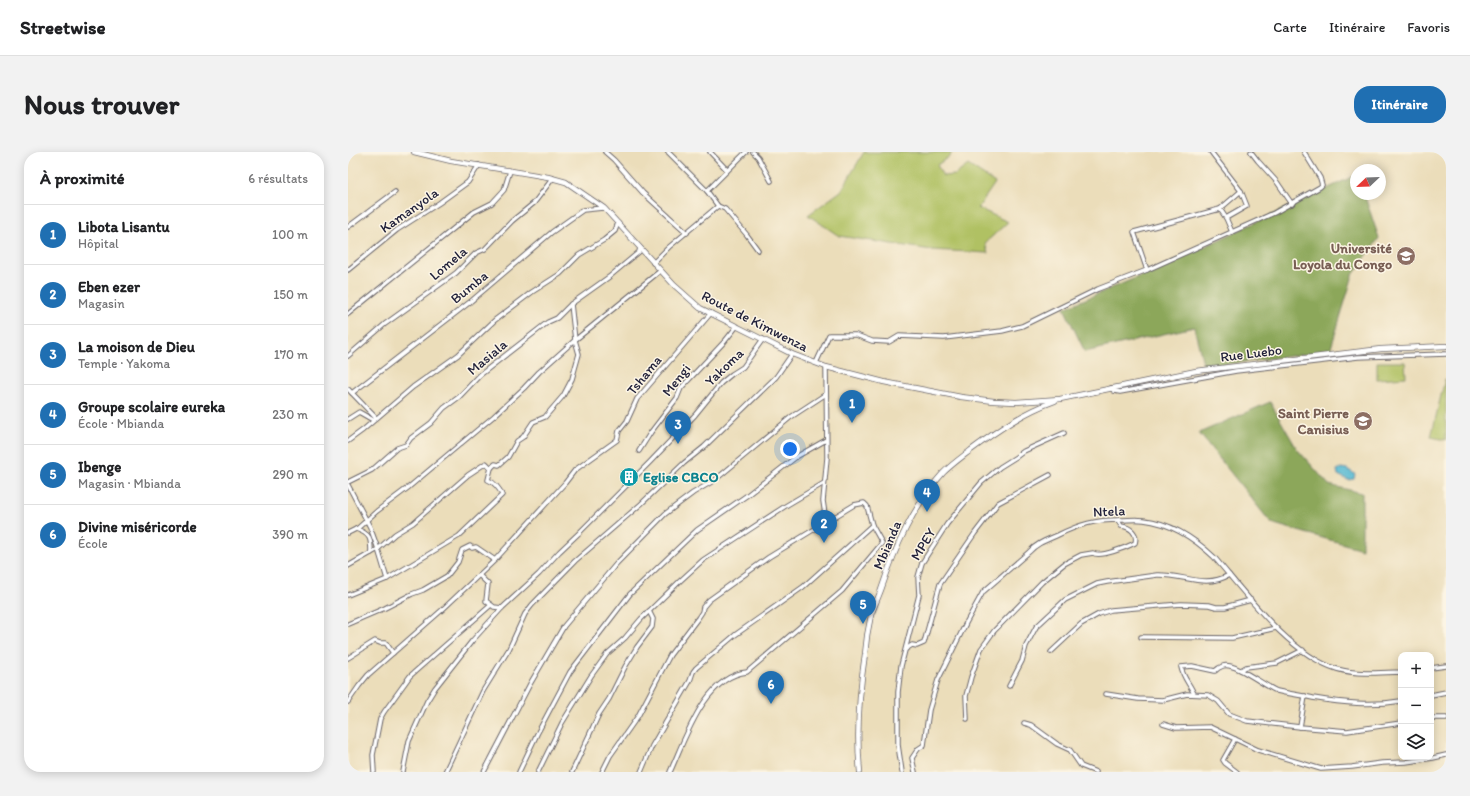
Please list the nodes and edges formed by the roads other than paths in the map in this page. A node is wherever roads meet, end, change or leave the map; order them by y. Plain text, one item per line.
1 (414, 152) edge
2 (605, 152) edge
3 (668, 152) edge
4 (710, 152) edge
5 (746, 152) edge
6 (753, 152) edge
7 (1211, 152) edge
8 (1251, 152) edge
9 (1304, 152) edge
10 (479, 166) junction
11 (727, 170) junction
12 (510, 171) junction
13 (553, 178) junction
14 (771, 182) dead end
15 (707, 191) junction
16 (1241, 191) junction
17 (395, 192) dead end
18 (1292, 204) junction
19 (718, 206) junction
20 (604, 208) junction
21 (1220, 209) junction
22 (1226, 218) junction
23 (618, 223) junction
24 (348, 227) edge
25 (1232, 232) junction
26 (686, 233) junction
27 (640, 248) junction
28 (758, 250) dead end
29 (653, 263) junction
30 (348, 270) edge
31 (1148, 270) junction
32 (660, 271) junction
33 (571, 304) junction
34 (711, 313) junction
35 (348, 314) edge
36 (737, 326) junction
37 (762, 339) junction
38 (575, 340) junction
39 (1446, 346) edge
40 (792, 354) junction
41 (1446, 354) edge
42 (348, 356) edge
43 (816, 363) junction
44 (826, 367) junction
45 (1109, 388) junction
46 (348, 389) edge
47 (352, 393) junction
48 (826, 394) junction
49 (1060, 398) junction
50 (348, 419) edge
51 (374, 419) junction
52 (1064, 433) dead end
53 (826, 440) junction
54 (348, 441) edge
55 (639, 451) dead end
56 (491, 468) junction
57 (1050, 475) dead end
58 (824, 483) junction
59 (348, 484) edge
60 (367, 519) junction
61 (1118, 520) junction
62 (826, 522) junction
63 (872, 525) junction
64 (356, 529) junction
65 (348, 533) edge
66 (378, 549) junction
67 (371, 553) junction
68 (495, 560) junction
69 (348, 566) edge
70 (479, 575) junction
71 (1229, 575) junction
72 (387, 579) junction
73 (348, 595) edge
74 (1251, 600) junction
75 (490, 605) junction
76 (502, 608) junction
77 (649, 611) junction
78 (348, 624) edge
79 (1276, 628) junction
80 (1141, 637) dead end
81 (906, 648) junction
82 (1303, 650) junction
83 (394, 652) junction
84 (1051, 652) dead end
85 (348, 658) edge
86 (1446, 666) edge
87 (1434, 668) edge
88 (1241, 670) junction
89 (1398, 672) edge
90 (1009, 686) dead end
91 (1446, 692) edge
92 (1106, 694) dead end
93 (1194, 694) junction
94 (1434, 694) edge
95 (1305, 696) junction
96 (1398, 701) edge
97 (348, 702) edge
98 (1434, 718) edge
99 (1446, 718) edge
100 (967, 719) dead end
101 (1024, 723) dead end
102 (1398, 723) edge
103 (1163, 724) dead end
104 (1300, 727) junction
105 (1235, 740) junction
106 (1446, 755) edge
107 (374, 772) edge
108 (402, 772) edge
109 (445, 772) edge
110 (484, 772) edge
111 (519, 772) edge
112 (538, 772) edge
113 (572, 772) edge
114 (602, 772) edge
115 (641, 772) edge
116 (670, 772) edge
117 (860, 772) edge
118 (902, 772) edge
119 (915, 772) edge
120 (1096, 772) edge
121 (1237, 772) edge

1 - 10 street, Route de Kimwenza
2 - 26 street
3 - 15 street
4 - 11 street
5 - 11 street
6 - 14 street
7 - 16 street
8 - 18 street
9 - 18 street
10 - 12 street, Route de Kimwenza
10 - 30 street, Kamanyola
11 - 15 street
12 - 13 street, Route de Kimwenza
12 - 35 street
13 - 20 street, Route de Kimwenza
13 - 42 street, Lomela
15 - 19 street
16 - 21 street
16 - 22 street
17 - 24 street
18 - 25 street
19 - 26 street
19 - 28 street
20 - 23 street, Route de Kimwenza
20 - 47 street, Bumba
21 - 22 street
21 - 31 street
22 - 25 street
23 - 27 street, Route de Kimwenza
23 - 51 street
25 - 31 street
26 - 29 street
27 - 29 street, Route de Kimwenza
27 - 33 street, Masiala
29 - 32 street, Route de Kimwenza
31 - 43 street
32 - 34 street, Route de Kimwenza
32 - 38 street
33 - 38 street
33 - 59 street, Masiala
34 - 36 street, Route de Kimwenza
34 - 68 street, Tshama
36 - 37 street, Route de Kimwenza
36 - 55 street, Mengi
37 - 40 street, Route de Kimwenza
37 - 76 street, Yakoma
38 - 56 street
38 - 60 street
39 - 45 street, Rue Luebo
40 - 43 street, Route de Kimwenza
40 - 109 street
41 - 45 street
43 - 44 street, Route de Kimwenza
44 - 48 street
44 - 49 street, Route de Kimwenza
45 - 49 street, Rue Luebo
46 - 47 street
47 - 51 street
48 - 53 street
48 - 110 street
49 - 117 street, Mbianda
50 - 51 street
51 - 54 street
52 - 81 street, MPEY
53 - 58 street
53 - 111 street
56 - 66 street
56 - 72 street
57 - 81 street
58 - 62 street
58 - 77 street
59 - 60 street
60 - 64 street
60 - 66 street
61 - 71 street, Ntela
61 - 100 street
61 - 119 street, Ntela
62 - 63 street
62 - 114 street
63 - 115 street
63 - 116 street
64 - 65 street
64 - 67 street
66 - 67 street
66 - 72 street
67 - 69 street
68 - 70 street, Tshama
68 - 78 street
70 - 75 street
70 - 83 street, Tshama
71 - 74 street, Ntela
71 - 90 street
72 - 73 street
74 - 79 street, Ntela
74 - 84 street
75 - 76 street
75 - 107 street
76 - 108 street, Yakoma
77 - 112 street
77 - 113 street
79 - 80 street
79 - 82 street, Ntela
81 - 118 street, MPEY
82 - 88 street
82 - 89 street, Ntela
83 - 85 street
83 - 97 street, Tshama
86 - 87 street
88 - 93 street
88 - 95 street
91 - 94 street
92 - 93 street
93 - 104 street
95 - 96 street
95 - 104 street
98 - 99 street
101 - 120 street
102 - 104 street
103 - 105 street
105 - 106 street
105 - 121 street

